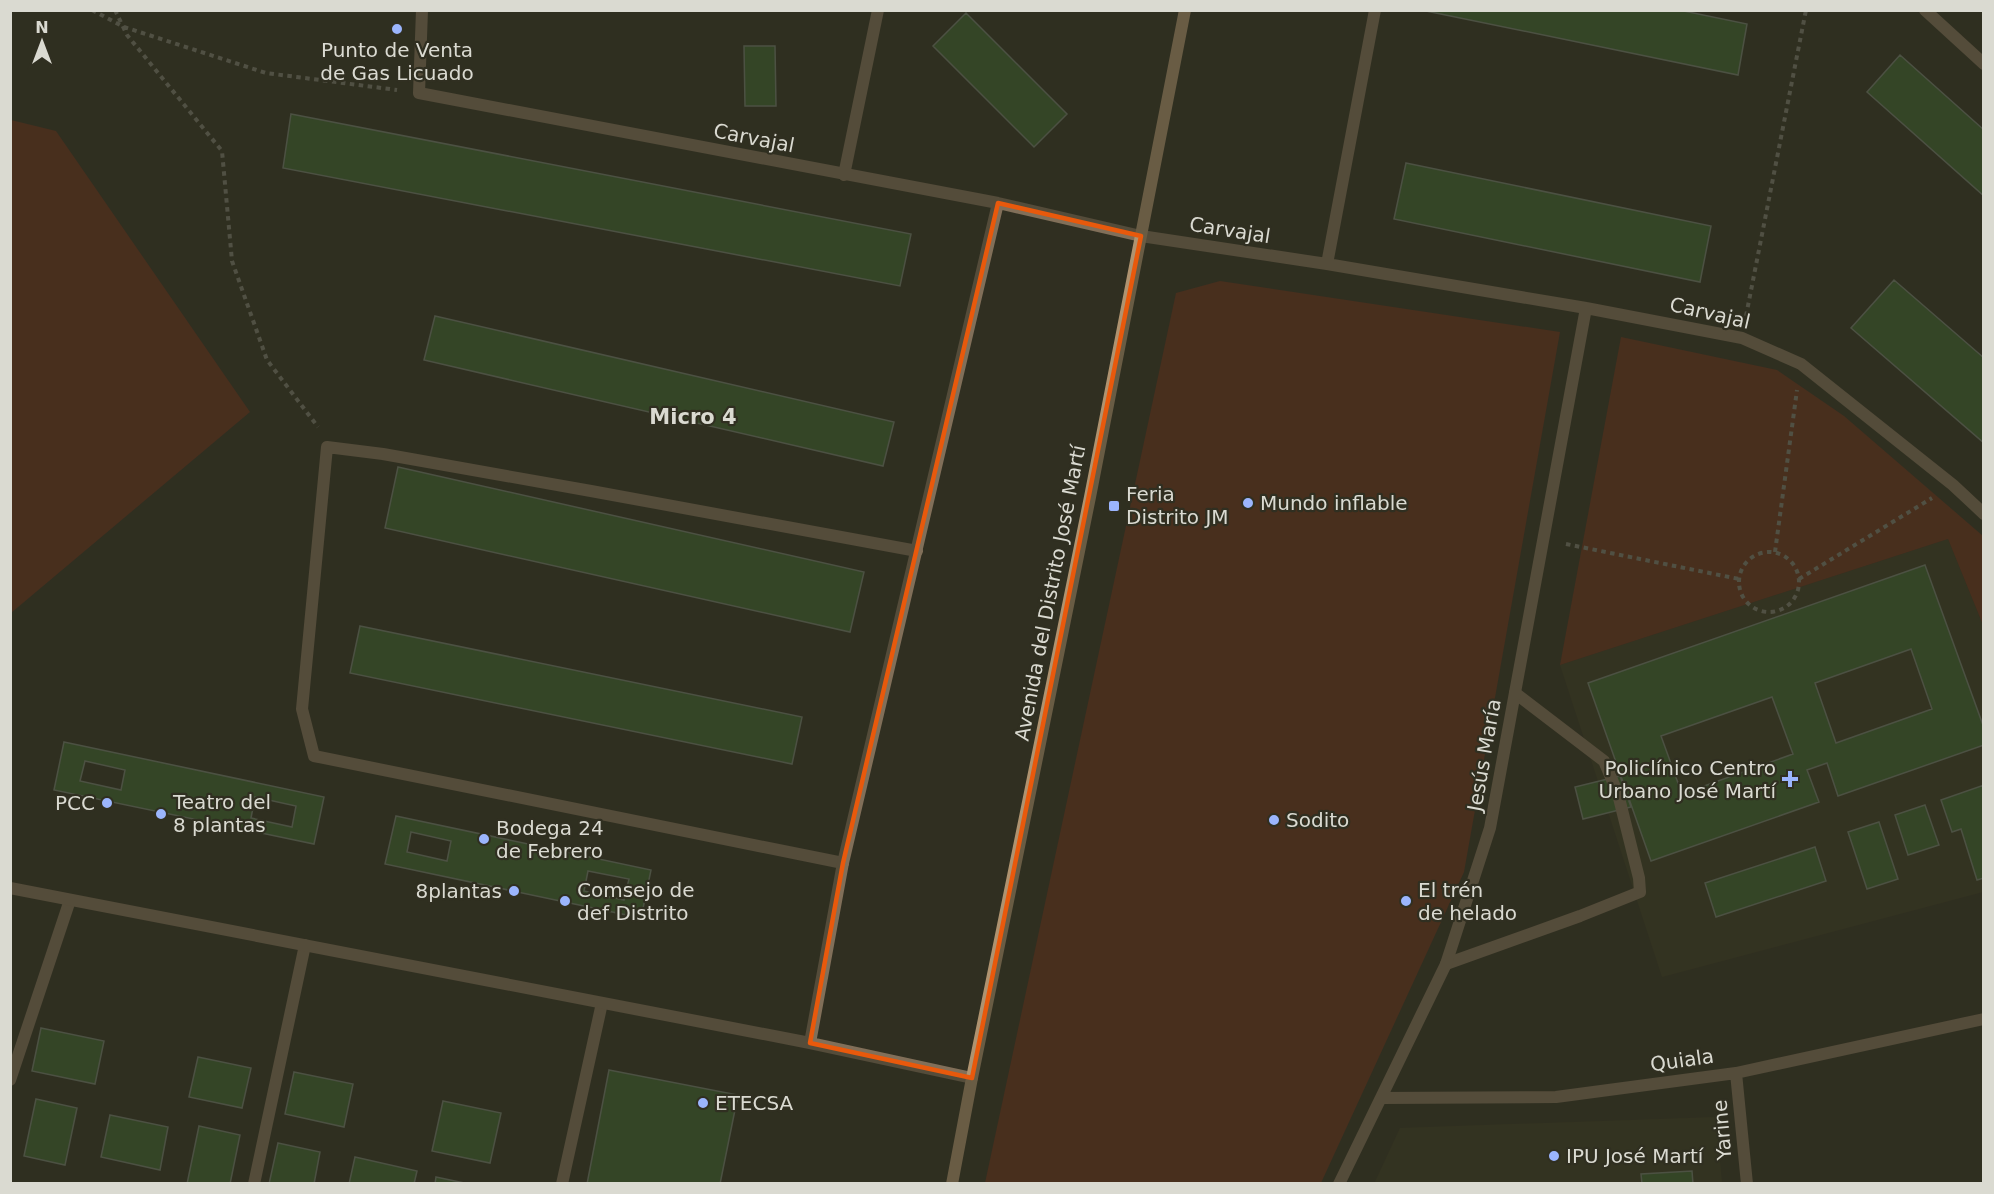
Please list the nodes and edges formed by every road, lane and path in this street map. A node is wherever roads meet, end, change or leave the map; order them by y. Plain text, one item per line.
1 (92, 10) edge
2 (115, 10) edge
3 (422, 10) edge
4 (879, 10) edge
5 (1185, 10) edge
6 (1375, 10) edge
7 (1806, 10) edge
8 (1925, 10) edge
9 (124, 27) junction
10 (1983, 64) edge
11 (419, 93) junction
12 (844, 175) junction
13 (998, 203) junction
14 (1141, 236) junction
15 (1326, 264) junction
16 (1586, 308) junction
17 (1742, 338) junction
18 (1801, 364) junction
19 (327, 447) junction
20 (1953, 485) junction
21 (1983, 514) edge
22 (1543, 539) junction
23 (916, 551) junction
24 (1775, 552) junction
25 (1738, 579) junction
26 (1799, 579) junction
27 (1515, 693) junction
28 (843, 863) junction
29 (10, 888) edge
30 (70, 900) junction
31 (305, 945) junction
32 (1446, 964) junction
33 (602, 1003) junction
34 (1983, 1019) edge
35 (810, 1043) junction
36 (1736, 1073) junction
37 (972, 1078) junction
38 (10, 1080) edge
39 (1381, 1098) junction
40 (254, 1184) edge
41 (562, 1184) edge
42 (952, 1184) edge
43 (1339, 1184) edge
44 (1747, 1184) edge

1 - 9 path
2 - 9 path
3 - 11 street
4 - 12 street
5 - 14 main road, Avenida del Distrito José Martí
6 - 15 street
7 - 17 path
8 - 10 street
9 - 11 path
9 - 19 path
11 - 12 street, Carvajal
12 - 13 street, Carvajal
13 - 14 street, Carvajal
13 - 23 street
14 - 15 street, Carvajal
14 - 37 main road, Avenida del Distrito José Martí
15 - 16 street, Carvajal
16 - 17 street, Carvajal
16 - 22 street, Jesús María
17 - 18 street, Carvajal
18 - 20 street, Carvajal
18 - 24 path
19 - 23 street
19 - 28 street
20 - 21 street, Carvajal
20 - 26 path
22 - 25 path
22 - 27 street, Jesús María
23 - 28 street
24 - 25 path
24 - 26 path
25 - 26 path
27 - 32 street, Jesús María
27 - 32 street
28 - 35 street
29 - 30 street
30 - 31 street
30 - 38 street
31 - 33 street
31 - 40 street
32 - 39 street, Jesús María
33 - 35 street
33 - 41 street
34 - 36 street, Quiala
35 - 37 street
36 - 39 street, Quiala
36 - 44 street, Yarine
37 - 42 main road, Avenida del Distrito José Martí
39 - 43 street, Jesús María

